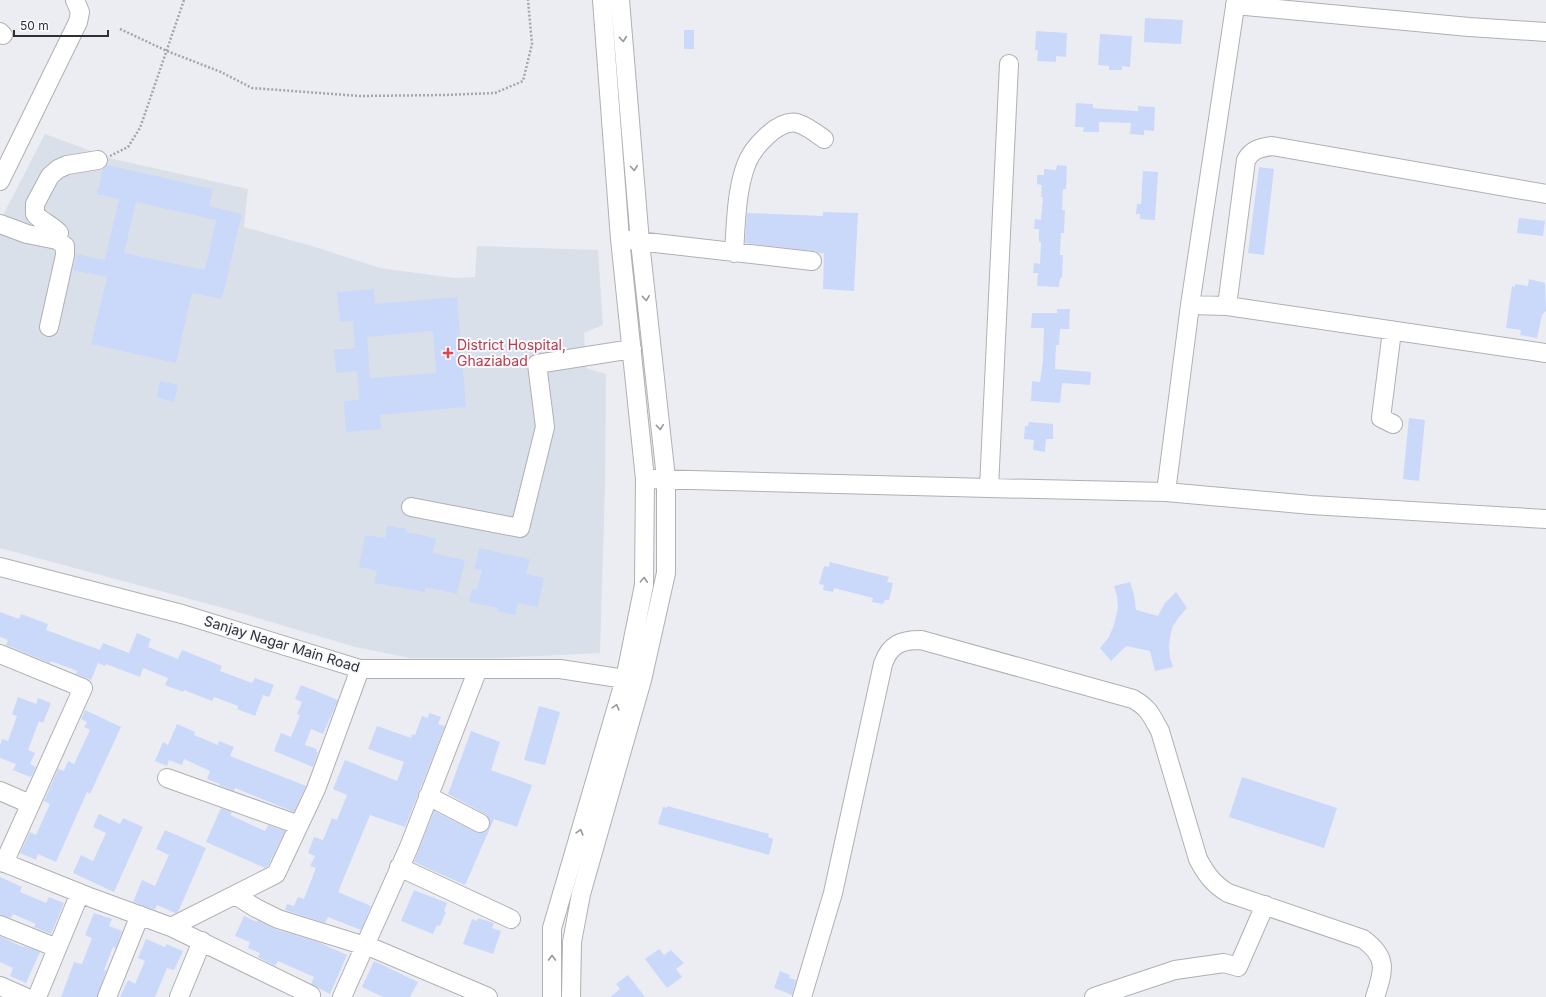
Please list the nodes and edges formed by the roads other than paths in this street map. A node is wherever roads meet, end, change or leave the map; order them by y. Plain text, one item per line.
1 (75, 0) edge
2 (602, 0) edge
3 (620, 0) edge
4 (1236, 3) edge
5 (1546, 32) edge
6 (1009, 64) dead end
7 (824, 139) dead end
8 (98, 160) road end
9 (0, 181) edge
10 (1546, 194) edge
11 (0, 224) edge
12 (620, 239) junction
13 (57, 240) junction
14 (640, 242) junction
15 (734, 253) junction
16 (812, 261) dead end
17 (1190, 305) junction
18 (1227, 306) junction
19 (49, 327) dead end
20 (1392, 331) junction
21 (632, 349) junction
22 (1546, 353) edge
23 (1393, 424) dead end
24 (666, 478) junction
25 (646, 479) junction
26 (989, 488) junction
27 (1166, 492) junction
28 (411, 507) dead end
29 (1546, 519) edge
30 (0, 567) edge
31 (0, 654) edge
32 (360, 669) junction
33 (478, 669) junction
34 (633, 683) junction
35 (167, 778) dead end
36 (0, 791) edge
37 (428, 796) junction
38 (30, 804) junction
39 (480, 823) dead end
40 (299, 825) junction
41 (2, 862) edge
42 (399, 867) junction
43 (80, 893) junction
44 (235, 895) junction
45 (1265, 905) junction
46 (140, 915) junction
47 (512, 919) dead end
48 (0, 925) edge
49 (171, 927) junction
50 (202, 941) junction
51 (364, 947) junction
52 (58, 948) junction
53 (0, 986) edge
54 (310, 995) dead end
55 (25, 997) edge
56 (37, 997) edge
57 (107, 997) edge
58 (179, 997) edge
59 (342, 997) edge
60 (488, 997) edge
61 (552, 997) edge
62 (571, 997) edge
63 (802, 997) edge
64 (1094, 997) edge
65 (1375, 997) edge

1 - 9 street
2 - 12 street
3 -> 14 street
4 - 5 street
4 - 17 street
6 - 26 street
7 - 15 street
8 - 13 street
10 - 18 street
11 - 13 street
12 - 14 street
12 - 21 street
13 - 19 street
14 - 15 street
14 -> 24 street
15 - 16 street
17 - 18 street
17 - 27 street
18 - 20 street
20 - 22 street
20 - 23 street
21 - 25 street
21 - 28 street
24 - 25 street
24 - 26 street
24 - 34 street
34 -> 25 street
26 - 27 street
27 - 29 street
30 - 32 street, Sanjay Nagar Main Road
31 - 38 street
32 - 33 street, Sanjay Nagar Main Road
32 - 40 street
33 - 34 street, Sanjay Nagar Main Road
33 - 37 street
61 -> 34 street
34 - 62 street
35 - 40 street
36 - 38 street
37 - 39 street
37 - 42 street
38 - 41 street
40 - 44 street
41 - 43 street
42 - 47 street
42 - 51 street
43 - 46 street
43 - 52 street
44 - 49 street
44 - 51 street
45 - 63 street
45 - 64 street
45 - 65 street
46 - 49 street
46 - 57 street
48 - 52 street
49 - 50 street
50 - 54 street
50 - 58 street
51 - 59 street
51 - 60 street
52 - 56 street
53 - 55 street

